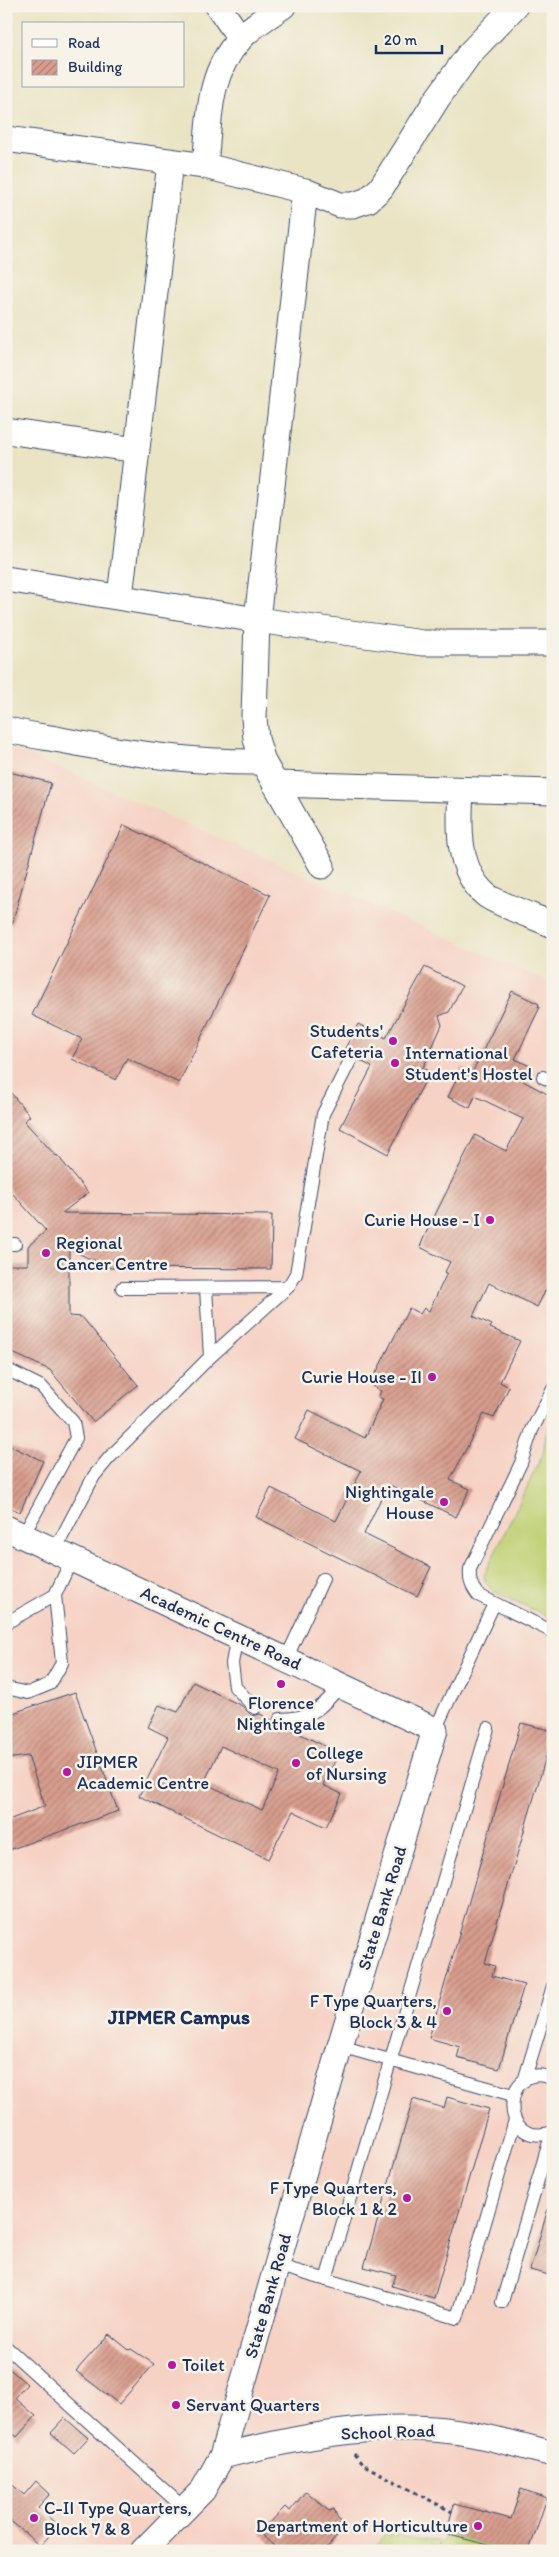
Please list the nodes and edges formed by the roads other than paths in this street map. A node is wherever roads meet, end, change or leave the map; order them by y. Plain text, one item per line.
1 (218, 6) edge
2 (283, 6) edge
3 (514, 6) edge
4 (240, 38) junction
5 (6, 139) edge
6 (170, 162) junction
7 (205, 166) junction
8 (305, 191) junction
9 (6, 431) edge
10 (137, 450) junction
11 (6, 579) edge
12 (120, 597) junction
13 (257, 620) junction
14 (553, 643) edge
15 (6, 729) edge
16 (262, 762) junction
17 (275, 784) junction
18 (461, 790) junction
19 (553, 792) edge
20 (322, 866) dead end
21 (553, 925) edge
22 (352, 1057) dead end
23 (288, 1287) junction
24 (122, 1288) dead end
25 (206, 1288) junction
26 (210, 1357) junction
27 (6, 1369) edge
28 (553, 1389) edge
29 (15, 1532) edge
30 (63, 1554) junction
31 (323, 1579) dead end
32 (54, 1595) junction
33 (494, 1604) junction
34 (6, 1623) edge
35 (553, 1632) edge
36 (237, 1636) junction
37 (286, 1659) junction
38 (341, 1685) junction
39 (6, 1688) edge
40 (255, 1708) dead end
41 (280, 1719) dead end
42 (488, 1728) dead end
43 (435, 1730) junction
44 (553, 1986) edge
45 (340, 2046) junction
46 (390, 2060) junction
47 (553, 2079) edge
48 (524, 2081) junction
49 (513, 2095) junction
50 (515, 2120) junction
51 (552, 2132) edge
52 (276, 2265) junction
53 (326, 2280) junction
54 (502, 2302) dead end
55 (6, 2347) edge
56 (553, 2454) edge
57 (222, 2456) junction
58 (185, 2509) junction
59 (143, 2551) edge

1 - 4 street
2 - 4 street
3 - 8 street
4 - 7 street
5 - 6 street
6 - 7 street
6 - 10 street
7 - 8 street
8 - 13 street
9 - 10 street
10 - 12 street
11 - 12 street
12 - 13 street
13 - 14 street
13 - 16 street
15 - 16 street
16 - 17 street
17 - 18 street
17 - 20 street
18 - 19 street
18 - 21 street
22 - 23 lane
23 - 25 lane
23 - 26 lane
24 - 25 lane
25 - 26 lane
26 - 30 lane
27 - 29 lane
28 - 33 lane
29 - 30 street, Academic Centre Road
30 - 32 lane
30 - 36 street, Academic Centre Road
31 - 37 lane
32 - 34 lane
32 - 39 lane
33 - 35 lane
33 - 43 lane
36 - 37 street, Academic Centre Road
36 - 40 lane
37 - 38 street, Academic Centre Road
38 - 41 lane
38 - 43 street, Academic Centre Road
42 - 46 lane
43 - 45 street, State Bank Road
44 - 48 lane
45 - 46 lane
45 - 52 street, State Bank Road
46 - 49 lane
46 - 53 lane
47 - 48 lane
48 - 49 lane
49 - 50 lane
50 - 51 lane
50 - 53 lane
51 - 54 lane
52 - 53 lane
52 - 57 street, State Bank Road
55 - 58 lane
56 - 57 street, School Road
57 - 58 street, State Bank Road
58 - 59 street, State Bank Road

